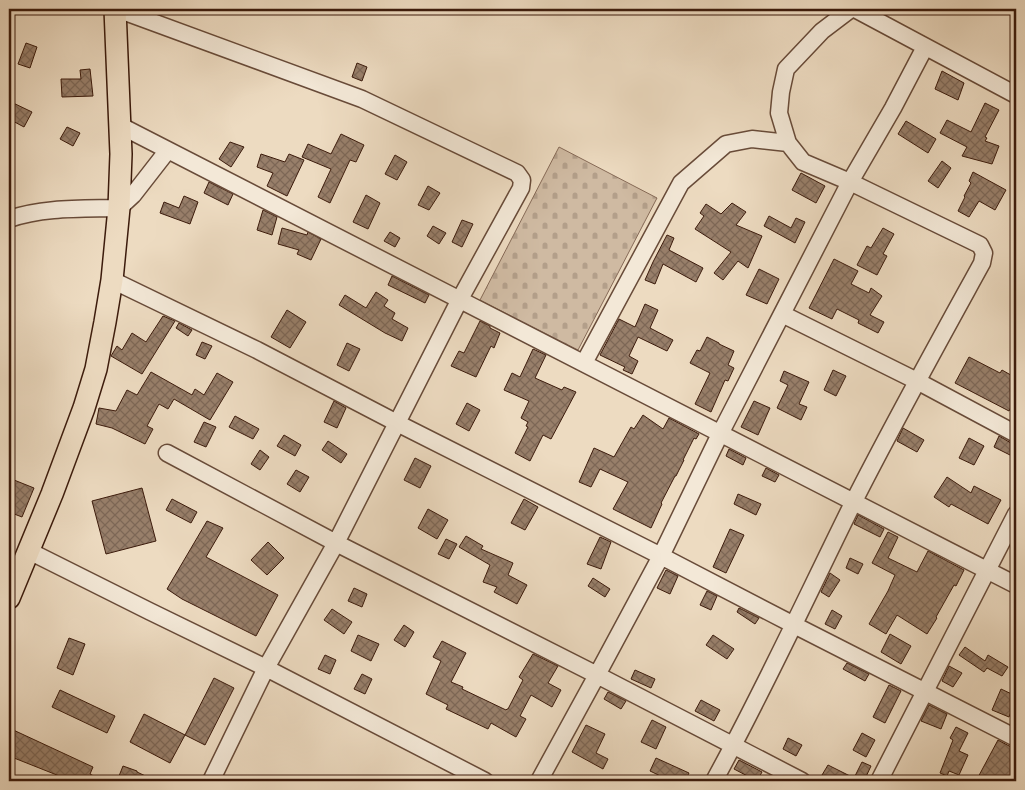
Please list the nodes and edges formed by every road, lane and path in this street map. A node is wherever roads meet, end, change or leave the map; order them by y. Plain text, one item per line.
1 (116, 9) edge
2 (853, 9) edge
3 (925, 47) junction
4 (1016, 95) edge
5 (121, 126) junction
6 (788, 143) junction
7 (168, 150) junction
8 (850, 182) junction
9 (119, 208) junction
10 (9, 219) edge
11 (112, 280) junction
12 (460, 299) junction
13 (782, 314) junction
14 (584, 364) junction
15 (917, 381) junction
16 (397, 423) junction
17 (720, 434) junction
18 (1016, 434) edge
19 (167, 453) dead end
20 (854, 503) junction
21 (1016, 514) edge
22 (336, 543) junction
23 (29, 551) junction
24 (661, 556) junction
25 (988, 571) junction
26 (1016, 586) edge
27 (9, 598) edge
28 (794, 625) junction
29 (266, 668) junction
30 (597, 676) junction
31 (926, 691) junction
32 (1016, 738) edge
33 (733, 746) junction
34 (211, 781) edge
35 (485, 781) edge
36 (539, 781) edge
37 (714, 781) edge
38 (802, 781) edge
39 (879, 781) edge

1 - 5 main road
1 - 12 street
2 - 3 street
2 - 6 street
3 - 4 street
3 - 8 street
5 - 7 street
5 - 9 main road
6 - 8 street
6 - 14 street
7 - 9 street
7 - 12 street
8 - 13 street
8 - 15 street
9 - 10 street
9 - 11 main road
11 - 16 street
11 - 23 main road
12 - 14 street
12 - 16 street
13 - 15 street
13 - 17 street
14 - 17 street
15 - 18 street
15 - 20 street
16 - 22 street
16 - 24 street
17 - 20 street
17 - 24 street
19 - 22 street
20 - 25 street
20 - 28 street
21 - 25 street
22 - 29 street
22 - 30 street
23 - 27 main road
23 - 29 street
24 - 28 street
24 - 30 street
25 - 26 street
25 - 31 street
28 - 31 street
28 - 33 street
29 - 34 street
29 - 35 street
30 - 33 street
30 - 36 street
31 - 32 street
31 - 39 street
33 - 37 street
33 - 38 street

